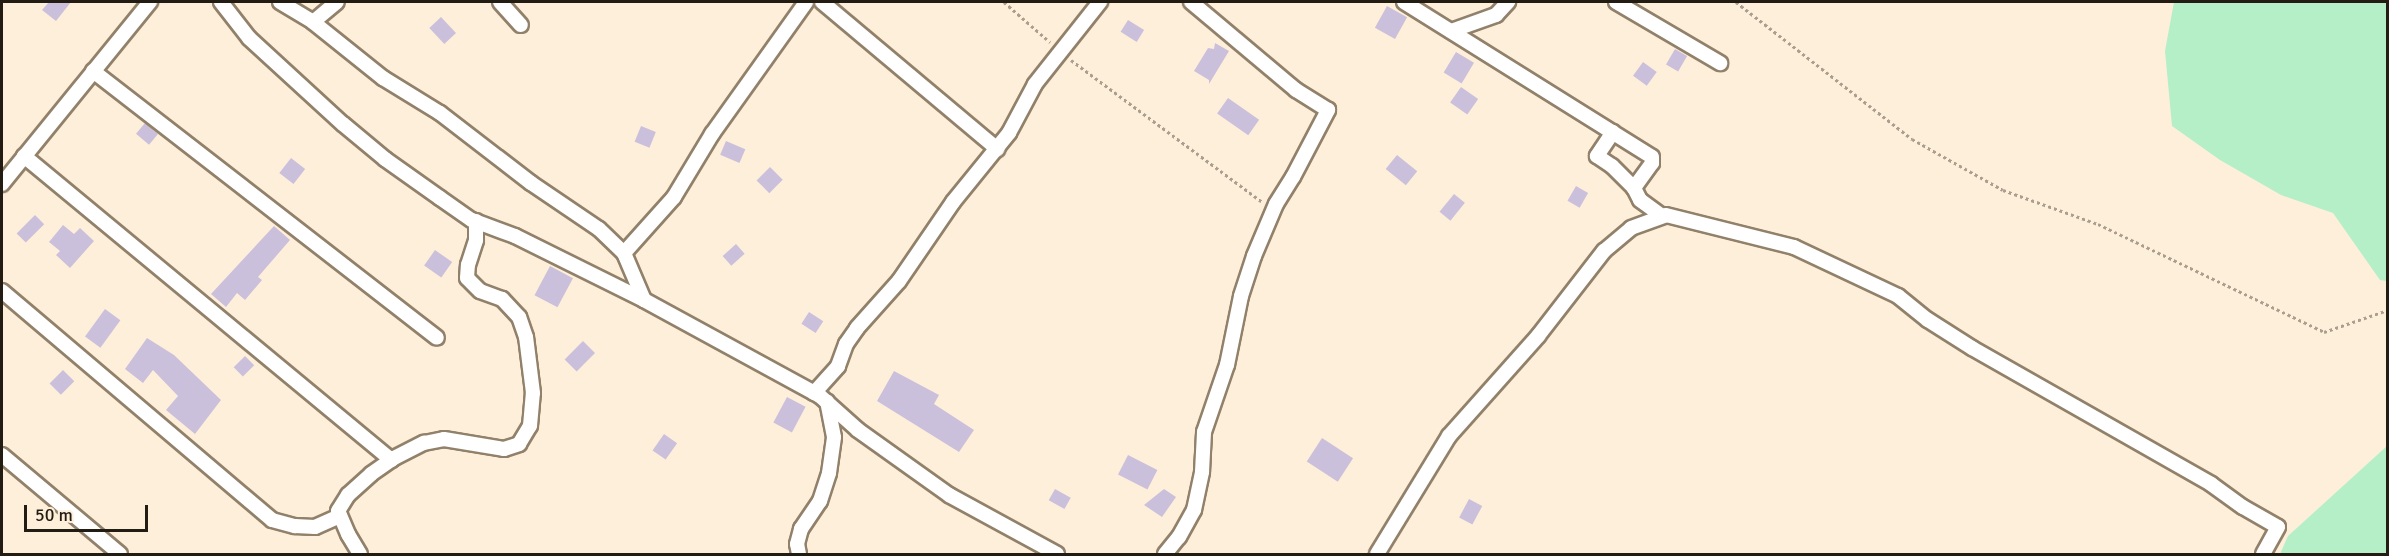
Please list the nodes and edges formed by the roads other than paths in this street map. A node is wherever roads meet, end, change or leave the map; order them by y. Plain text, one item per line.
1 (150, 2) edge
2 (221, 2) edge
3 (280, 2) edge
4 (337, 2) edge
5 (500, 2) edge
6 (806, 2) edge
7 (822, 2) edge
8 (1100, 2) edge
9 (1191, 2) edge
10 (1404, 2) edge
11 (1508, 2) edge
12 (1616, 2) edge
13 (313, 22) junction
14 (521, 25) dead end
15 (1451, 31) junction
16 (1720, 63) dead end
17 (93, 70) junction
18 (1613, 132) junction
19 (997, 149) junction
20 (24, 156) junction
21 (2, 184) edge
22 (1634, 188) junction
23 (1662, 216) junction
24 (476, 221) junction
25 (624, 253) junction
26 (2, 291) edge
27 (644, 300) junction
28 (437, 338) dead end
29 (814, 393) junction
30 (827, 402) junction
31 (2, 455) edge
32 (391, 460) junction
33 (340, 516) junction
34 (120, 555) edge
35 (360, 555) edge
36 (799, 555) edge
37 (1057, 555) edge
38 (1165, 555) edge
39 (1377, 555) edge
40 (2263, 555) edge

1 - 17 street
2 - 24 street
3 - 13 street
4 - 13 street
5 - 14 street
6 - 25 street
7 - 19 street
8 - 19 street
9 - 38 street
10 - 15 street
11 - 15 street
12 - 16 street
13 - 25 street
15 - 18 street
17 - 20 street
17 - 28 street
18 - 22 street
18 - 22 street
19 - 29 street
20 - 21 street
20 - 32 street
22 - 23 street
23 - 39 street
23 - 40 street
24 - 27 street
24 - 32 street
25 - 27 street
26 - 33 street
27 - 29 street
29 - 30 street
30 - 36 street
30 - 37 street
31 - 34 street
32 - 33 street
33 - 35 street

